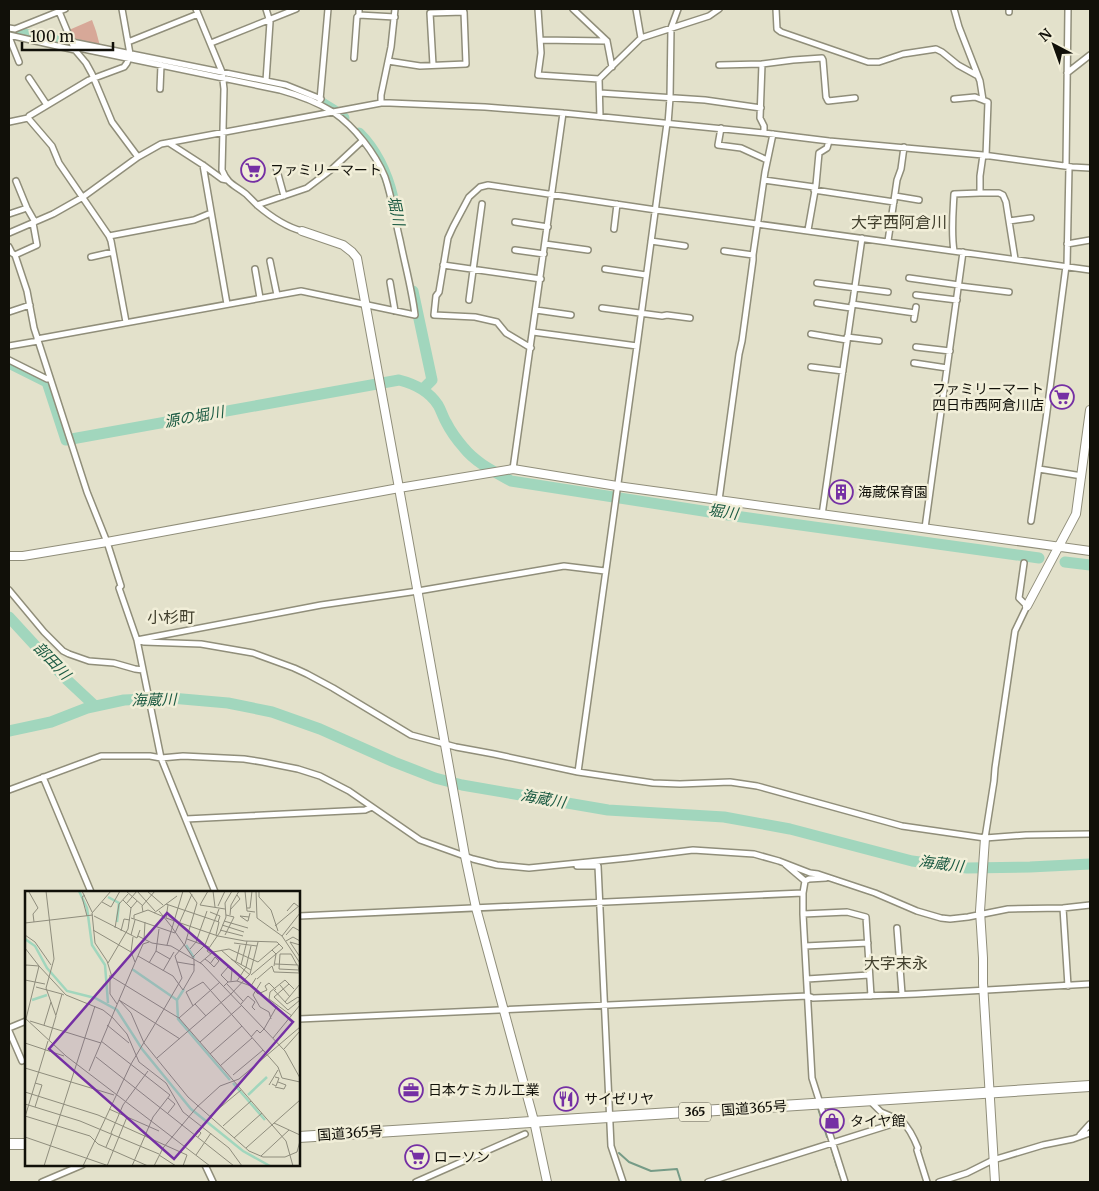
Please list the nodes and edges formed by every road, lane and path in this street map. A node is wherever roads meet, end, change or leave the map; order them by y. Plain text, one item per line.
1 (122, 9) edge
2 (266, 9) edge
3 (296, 9) edge
4 (328, 9) edge
5 (359, 9) edge
6 (395, 9) edge
7 (538, 9) edge
8 (573, 9) edge
9 (636, 9) edge
10 (678, 9) edge
11 (719, 9) edge
12 (776, 9) edge
13 (954, 9) edge
14 (1068, 9) edge
15 (61, 10) edge
16 (197, 11) edge
17 (359, 15) junction
18 (395, 17) junction
19 (270, 19) junction
20 (671, 28) junction
21 (10, 32) edge
22 (641, 38) junction
23 (540, 40) junction
24 (128, 42) junction
25 (607, 42) junction
26 (211, 44) junction
27 (73, 45) junction
28 (1090, 55) edge
29 (129, 56) junction
30 (354, 58) dead end
31 (388, 61) junction
32 (19, 62) dead end
33 (762, 64) junction
34 (161, 65) junction
35 (433, 65) junction
36 (719, 65) dead end
37 (612, 67) junction
38 (1067, 73) junction
39 (223, 76) junction
40 (978, 76) junction
41 (29, 78) dead end
42 (93, 79) junction
43 (599, 80) junction
44 (266, 81) junction
45 (160, 89) dead end
46 (600, 93) junction
47 (670, 98) junction
48 (856, 98) dead end
49 (954, 99) dead end
50 (984, 100) junction
51 (320, 102) junction
52 (381, 103) junction
53 (47, 105) junction
54 (761, 108) junction
55 (333, 112) junction
56 (563, 113) junction
57 (9, 115) edge
58 (600, 117) junction
59 (28, 118) junction
60 (11, 121) edge
61 (667, 124) junction
62 (721, 128) junction
63 (223, 132) junction
64 (764, 132) junction
65 (773, 134) junction
66 (362, 141) junction
67 (829, 141) junction
68 (168, 143) junction
69 (904, 147) junction
70 (138, 156) junction
71 (984, 156) junction
72 (768, 160) junction
73 (203, 164) junction
74 (1067, 166) junction
75 (276, 167) dead end
76 (1090, 168) edge
77 (227, 180) junction
78 (764, 180) junction
79 (16, 181) dead end
80 (814, 189) junction
81 (980, 193) junction
82 (552, 195) junction
83 (83, 196) junction
84 (284, 196) junction
85 (895, 199) junction
86 (919, 200) dead end
87 (482, 204) dead end
88 (617, 204) junction
89 (257, 205) junction
90 (26, 208) junction
91 (656, 210) junction
92 (211, 213) junction
93 (9, 214) edge
94 (1030, 218) dead end
95 (1009, 221) junction
96 (34, 222) junction
97 (515, 222) dead end
98 (758, 223) junction
99 (548, 226) junction
100 (614, 229) dead end
101 (808, 230) junction
102 (302, 231) joint
103 (9, 233) edge
104 (109, 236) junction
105 (862, 238) junction
106 (1090, 240) edge
107 (651, 241) junction
108 (888, 241) junction
109 (545, 244) junction
110 (1067, 244) junction
111 (685, 246) dead end
112 (9, 247) edge
113 (515, 250) dead end
114 (588, 250) dead end
115 (724, 251) dead end
116 (954, 251) junction
117 (113, 252) junction
118 (963, 252) junction
119 (544, 254) junction
120 (15, 255) junction
121 (753, 255) junction
122 (91, 257) dead end
123 (1015, 259) junction
124 (270, 261) dead end
125 (443, 265) junction
126 (1066, 266) junction
127 (255, 269) dead end
128 (473, 269) junction
129 (604, 269) dead end
130 (1090, 270) edge
131 (646, 275) junction
132 (909, 278) dead end
133 (541, 279) junction
134 (390, 282) dead end
135 (818, 283) dead end
136 (959, 285) junction
137 (854, 287) junction
138 (888, 292) dead end
139 (1009, 292) dead end
140 (276, 295) junction
141 (916, 295) dead end
142 (260, 298) junction
143 (469, 300) dead end
144 (957, 300) junction
145 (227, 304) junction
146 (365, 304) junction
147 (817, 304) dead end
148 (30, 305) junction
149 (852, 306) junction
150 (602, 308) dead end
151 (396, 310) junction
152 (536, 310) junction
153 (9, 312) edge
154 (915, 313) dead end
155 (642, 314) junction
156 (571, 315) dead end
157 (690, 318) dead end
158 (126, 322) junction
159 (533, 332) junction
160 (811, 334) dead end
161 (847, 338) junction
162 (38, 340) junction
163 (879, 341) dead end
164 (9, 346) edge
165 (637, 346) junction
166 (916, 346) dead end
167 (531, 348) junction
168 (950, 351) junction
169 (9, 360) edge
170 (914, 363) dead end
171 (811, 367) dead end
172 (947, 368) junction
173 (842, 371) junction
174 (50, 379) junction
175 (1090, 410) edge
176 (514, 469) junction
177 (1039, 469) junction
178 (1082, 476) junction
179 (399, 488) junction
180 (617, 488) junction
181 (719, 500) junction
182 (822, 515) junction
183 (1031, 521) dead end
184 (925, 528) junction
185 (107, 542) junction
186 (1059, 546) junction
187 (1090, 551) edge
188 (9, 556) edge
189 (1024, 562) dead end
190 (605, 571) junction
191 (9, 590) edge
192 (418, 591) junction
193 (1027, 606) junction
194 (137, 640) junction
195 (143, 671) junction
196 (445, 745) junction
197 (161, 758) junction
198 (578, 772) junction
199 (43, 777) junction
200 (9, 790) edge
201 (372, 807) junction
202 (186, 819) junction
203 (1090, 834) edge
204 (985, 838) junction
205 (465, 856) junction
206 (783, 862) junction
207 (562, 864) junction
208 (829, 878) junction
209 (805, 881) junction
210 (91, 891) edge
211 (215, 891) edge
212 (803, 893) junction
213 (599, 903) junction
214 (1090, 905) edge
215 (476, 908) junction
216 (1063, 908) junction
217 (980, 913) junction
218 (803, 914) junction
219 (300, 916) edge
220 (897, 928) dead end
221 (868, 943) junction
222 (805, 946) junction
223 (869, 975) junction
224 (807, 978) junction
225 (1090, 984) edge
226 (1068, 986) junction
227 (984, 990) junction
228 (902, 994) junction
229 (808, 996) junction
230 (871, 996) junction
231 (605, 1005) junction
232 (504, 1011) junction
233 (300, 1020) edge
234 (25, 1022) edge
235 (9, 1030) edge
236 (22, 1061) dead end
237 (1090, 1086) edge
238 (989, 1093) junction
239 (870, 1100) junction
240 (820, 1104) junction
241 (609, 1117) junction
242 (534, 1121) junction
243 (902, 1121) junction
244 (1090, 1124) edge
245 (1090, 1133) edge
246 (525, 1134) dead end
247 (300, 1136) edge
248 (1078, 1137) junction
249 (9, 1144) edge
250 (25, 1144) edge
251 (832, 1144) junction
252 (993, 1160) junction
253 (80, 1166) edge
254 (205, 1166) edge
255 (42, 1182) edge
256 (213, 1182) edge
257 (416, 1182) edge
258 (547, 1182) edge
259 (623, 1182) edge
260 (708, 1182) edge
261 (845, 1182) edge
262 (927, 1182) edge
263 (938, 1182) edge
264 (995, 1182) edge

1 - 24 street
2 - 19 street
3 - 19 street
4 - 51 street
5 - 17 street
6 - 18 street
7 - 23 street
8 - 25 street
9 - 22 street
10 - 20 street
11 - 20 street
12 - 40 street
13 - 40 street
14 - 38 street
15 - 21 street
15 - 27 street
16 - 24 street
16 - 26 street
17 - 18 street
17 - 30 street
18 - 31 street
19 - 26 street
19 - 44 street
20 - 22 street
20 - 47 street
21 - 27 street
21 - 32 street
22 - 37 street
23 - 25 street
23 - 43 street
24 - 29 street
25 - 37 street
26 - 39 street
27 - 29 street
27 - 42 street
28 - 38 street
29 - 34 street
29 - 39 street
29 - 42 street
31 - 35 street
31 - 52 street
33 - 36 street
33 - 48 street
33 - 54 street
34 - 39 street
34 - 45 street
35 - 35 street
37 - 43 street
38 - 74 street
39 - 44 street
39 - 51 street
39 - 63 street
40 - 50 street
41 - 53 street
42 - 53 street
42 - 70 street
43 - 46 street
44 - 51 street
46 - 47 street
46 - 58 street
47 - 54 street
47 - 61 street
49 - 50 street
50 - 71 street
51 - 55 street
52 - 55 street
52 - 56 street
53 - 59 street
54 - 64 street
55 - 63 street
55 - 66 street
56 - 58 street
56 - 82 street
57 - 60 street
58 - 61 street
59 - 60 street
59 - 83 street
61 - 62 street
61 - 91 street
62 - 64 street
62 - 72 street
63 - 68 street
63 - 77 street
64 - 65 street
65 - 67 street
65 - 72 street
66 - 84 street
66 - 151 street
67 - 69 street
67 - 80 street
68 - 70 street
68 - 73 street
69 - 71 street
69 - 85 street
70 - 83 street
71 - 74 street
71 - 81 street
72 - 78 street
73 - 77 street
73 - 92 street
74 - 76 street
74 - 110 street
75 - 84 street
77 - 89 street
78 - 80 street
78 - 98 street
79 - 90 street
80 - 85 street
80 - 101 street
81 - 95 street
81 - 116 street
82 - 88 street
82 - 99 street
82 - 125 street
83 - 96 street
83 - 104 street
84 - 89 street
85 - 86 street
85 - 108 street
87 - 128 street
88 - 91 street
88 - 100 street
89 - 102 street
90 - 93 street
90 - 96 street
91 - 98 street
91 - 107 street
92 - 104 street
92 - 145 street
94 - 95 street
95 - 123 street
96 - 103 street
96 - 120 street
97 - 99 street
98 - 101 street
98 - 121 street
99 - 109 street
101 - 105 street
102 - 146 street
104 - 117 street
105 - 108 street
105 - 137 street
106 - 110 street
107 - 111 street
107 - 131 street
108 - 116 street
109 - 114 street
109 - 119 street
110 - 126 street
112 - 120 street
113 - 119 street
115 - 121 street
116 - 118 street
117 - 122 street
117 - 158 street
118 - 123 street
118 - 136 street
119 - 133 street
120 - 148 street
121 - 181 street
123 - 126 street
124 - 140 street
125 - 128 street
125 - 167 street
126 - 130 street
126 - 177 street
127 - 142 street
128 - 133 street
128 - 143 street
129 - 131 street
131 - 155 street
132 - 136 street
133 - 152 street
134 - 151 street
135 - 137 street
136 - 139 street
136 - 144 street
137 - 138 street
137 - 149 street
140 - 142 street
140 - 146 street
141 - 144 street
142 - 145 street
144 - 168 street
145 - 158 street
146 - 151 street
146 - 179 street
147 - 149 street
148 - 153 street
148 - 162 street
149 - 154 street
149 - 161 street
150 - 155 street
152 - 156 street
152 - 159 street
155 - 157 street
155 - 165 street
158 - 162 street
159 - 165 street
159 - 167 street
160 - 161 street
161 - 163 street
161 - 173 street
162 - 164 street
162 - 174 street
165 - 180 street
166 - 168 street
167 - 176 street
168 - 172 street
169 - 174 street
170 - 172 street
171 - 173 street
172 - 184 street
173 - 182 street
174 - 185 street
175 - 178 street
176 - 179 street
176 - 180 street
177 - 178 street
177 - 183 street
178 - 186 street
179 - 185 street
179 - 192 street
180 - 181 street
180 - 190 street
181 - 182 street
182 - 184 street
184 - 186 street
185 - 188 street
185 - 194 street
186 - 187 street
186 - 193 street
189 - 193 street
190 - 192 street
190 - 198 street
191 - 195 street
192 - 194 street
192 - 196 street
193 - 204 street
194 - 195 street
194 - 196 street
195 - 197 street
196 - 198 street
196 - 205 street
197 - 199 street
197 - 201 street
197 - 202 street
198 - 204 street
199 - 200 street
199 - 210 street
201 - 202 street
201 - 205 street
202 - 211 street
203 - 204 street
204 - 217 street
205 - 207 street
205 - 215 street
206 - 207 street
206 - 208 street
206 - 209 street
207 - 213 street
208 - 209 street
208 - 217 street
209 - 212 street
212 - 213 street
212 - 218 street
213 - 215 street
213 - 231 street
214 - 216 street
215 - 219 street
215 - 232 street
216 - 217 street
216 - 226 street
217 - 227 street
218 - 221 street
218 - 222 street
220 - 228 street
221 - 222 street
221 - 223 street
222 - 224 street
223 - 224 street
223 - 230 street
224 - 229 street
225 - 226 street
226 - 227 street
227 - 228 street
227 - 238 street
228 - 230 street
229 - 230 street
229 - 231 street
229 - 240 street
231 - 232 street
231 - 241 street
232 - 233 street
232 - 242 street
234 - 235 street
235 - 236 street
237 - 238 highway, 国道365号 / 365
238 - 239 highway, 国道365号 / 365
238 - 252 street
239 - 240 highway, 国道365号 / 365
239 - 243 street
240 - 241 highway, 国道365号 / 365
240 - 251 street
241 - 242 highway, 国道365号 / 365
241 - 259 street
242 - 247 highway, 国道365号 / 365
242 - 258 street
243 - 251 street
243 - 262 street
244 - 248 street
245 - 248 street
246 - 257 street
248 - 252 street
249 - 250 highway
251 - 260 street
251 - 261 street
252 - 263 street
252 - 264 street
253 - 255 street
254 - 256 street

